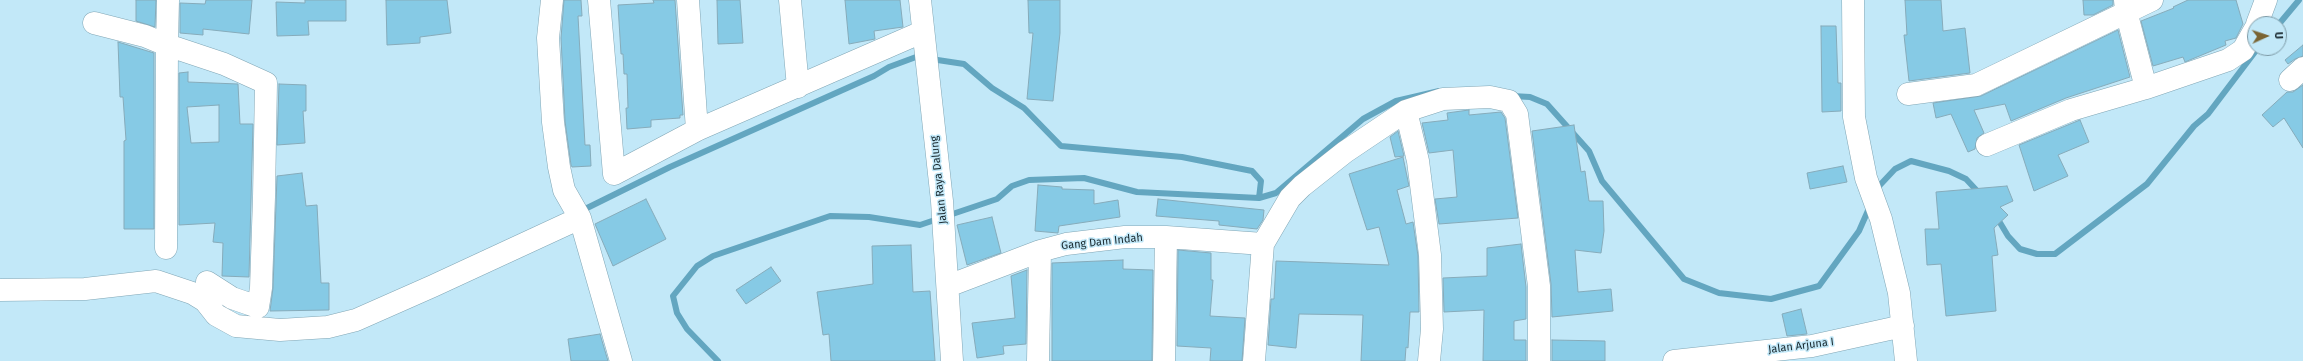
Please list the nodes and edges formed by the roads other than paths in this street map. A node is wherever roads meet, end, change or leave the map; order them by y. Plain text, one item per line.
1 (168, 0) edge
2 (552, 0) edge
3 (599, 0) edge
4 (688, 0) edge
5 (790, 0) edge
6 (920, 0) edge
7 (1852, 0) edge
8 (2152, 0) edge
9 (2266, 0) edge
10 (2126, 5) edge
11 (2260, 16) edge
12 (94, 23) dead end
13 (922, 32) junction
14 (2247, 43) edge
15 (167, 45) junction
16 (798, 87) junction
17 (2146, 88) junction
18 (1908, 94) dead end
19 (1406, 111) junction
20 (697, 130) junction
21 (1987, 145) dead end
22 (580, 218) junction
23 (1166, 237) junction
24 (1263, 244) junction
25 (166, 248) dead end
26 (1040, 251) junction
27 (207, 282) dead end
28 (948, 286) junction
29 (0, 290) edge
30 (1903, 326) junction
31 (621, 361) edge
32 (952, 361) edge
33 (1038, 361) edge
34 (1164, 361) edge
35 (1254, 361) edge
36 (1429, 361) edge
37 (1539, 361) edge
38 (1674, 361) edge
39 (1906, 361) edge

1 - 15 street
2 - 22 street
3 - 20 street
4 - 20 street
5 - 16 street
6 - 13 street, Jalan Raya Dalung
7 - 30 street
8 - 10 street
9 - 11 street
10 - 17 street
10 - 18 street
12 - 15 street
13 - 16 street
13 - 28 street, Jalan Raya Dalung
14 - 17 street
15 - 25 street
15 - 27 street
16 - 20 street
17 - 21 street
19 - 24 street
19 - 36 street
19 - 37 street
22 - 29 street
22 - 31 street
23 - 24 street, Gang Dam Indah
23 - 26 street, Gang Dam Indah
23 - 34 street
24 - 35 street
26 - 28 street, Gang Dam Indah
26 - 33 street
28 - 32 street, Jalan Raya Dalung
30 - 38 street, Jalan Arjuna I
30 - 39 street

